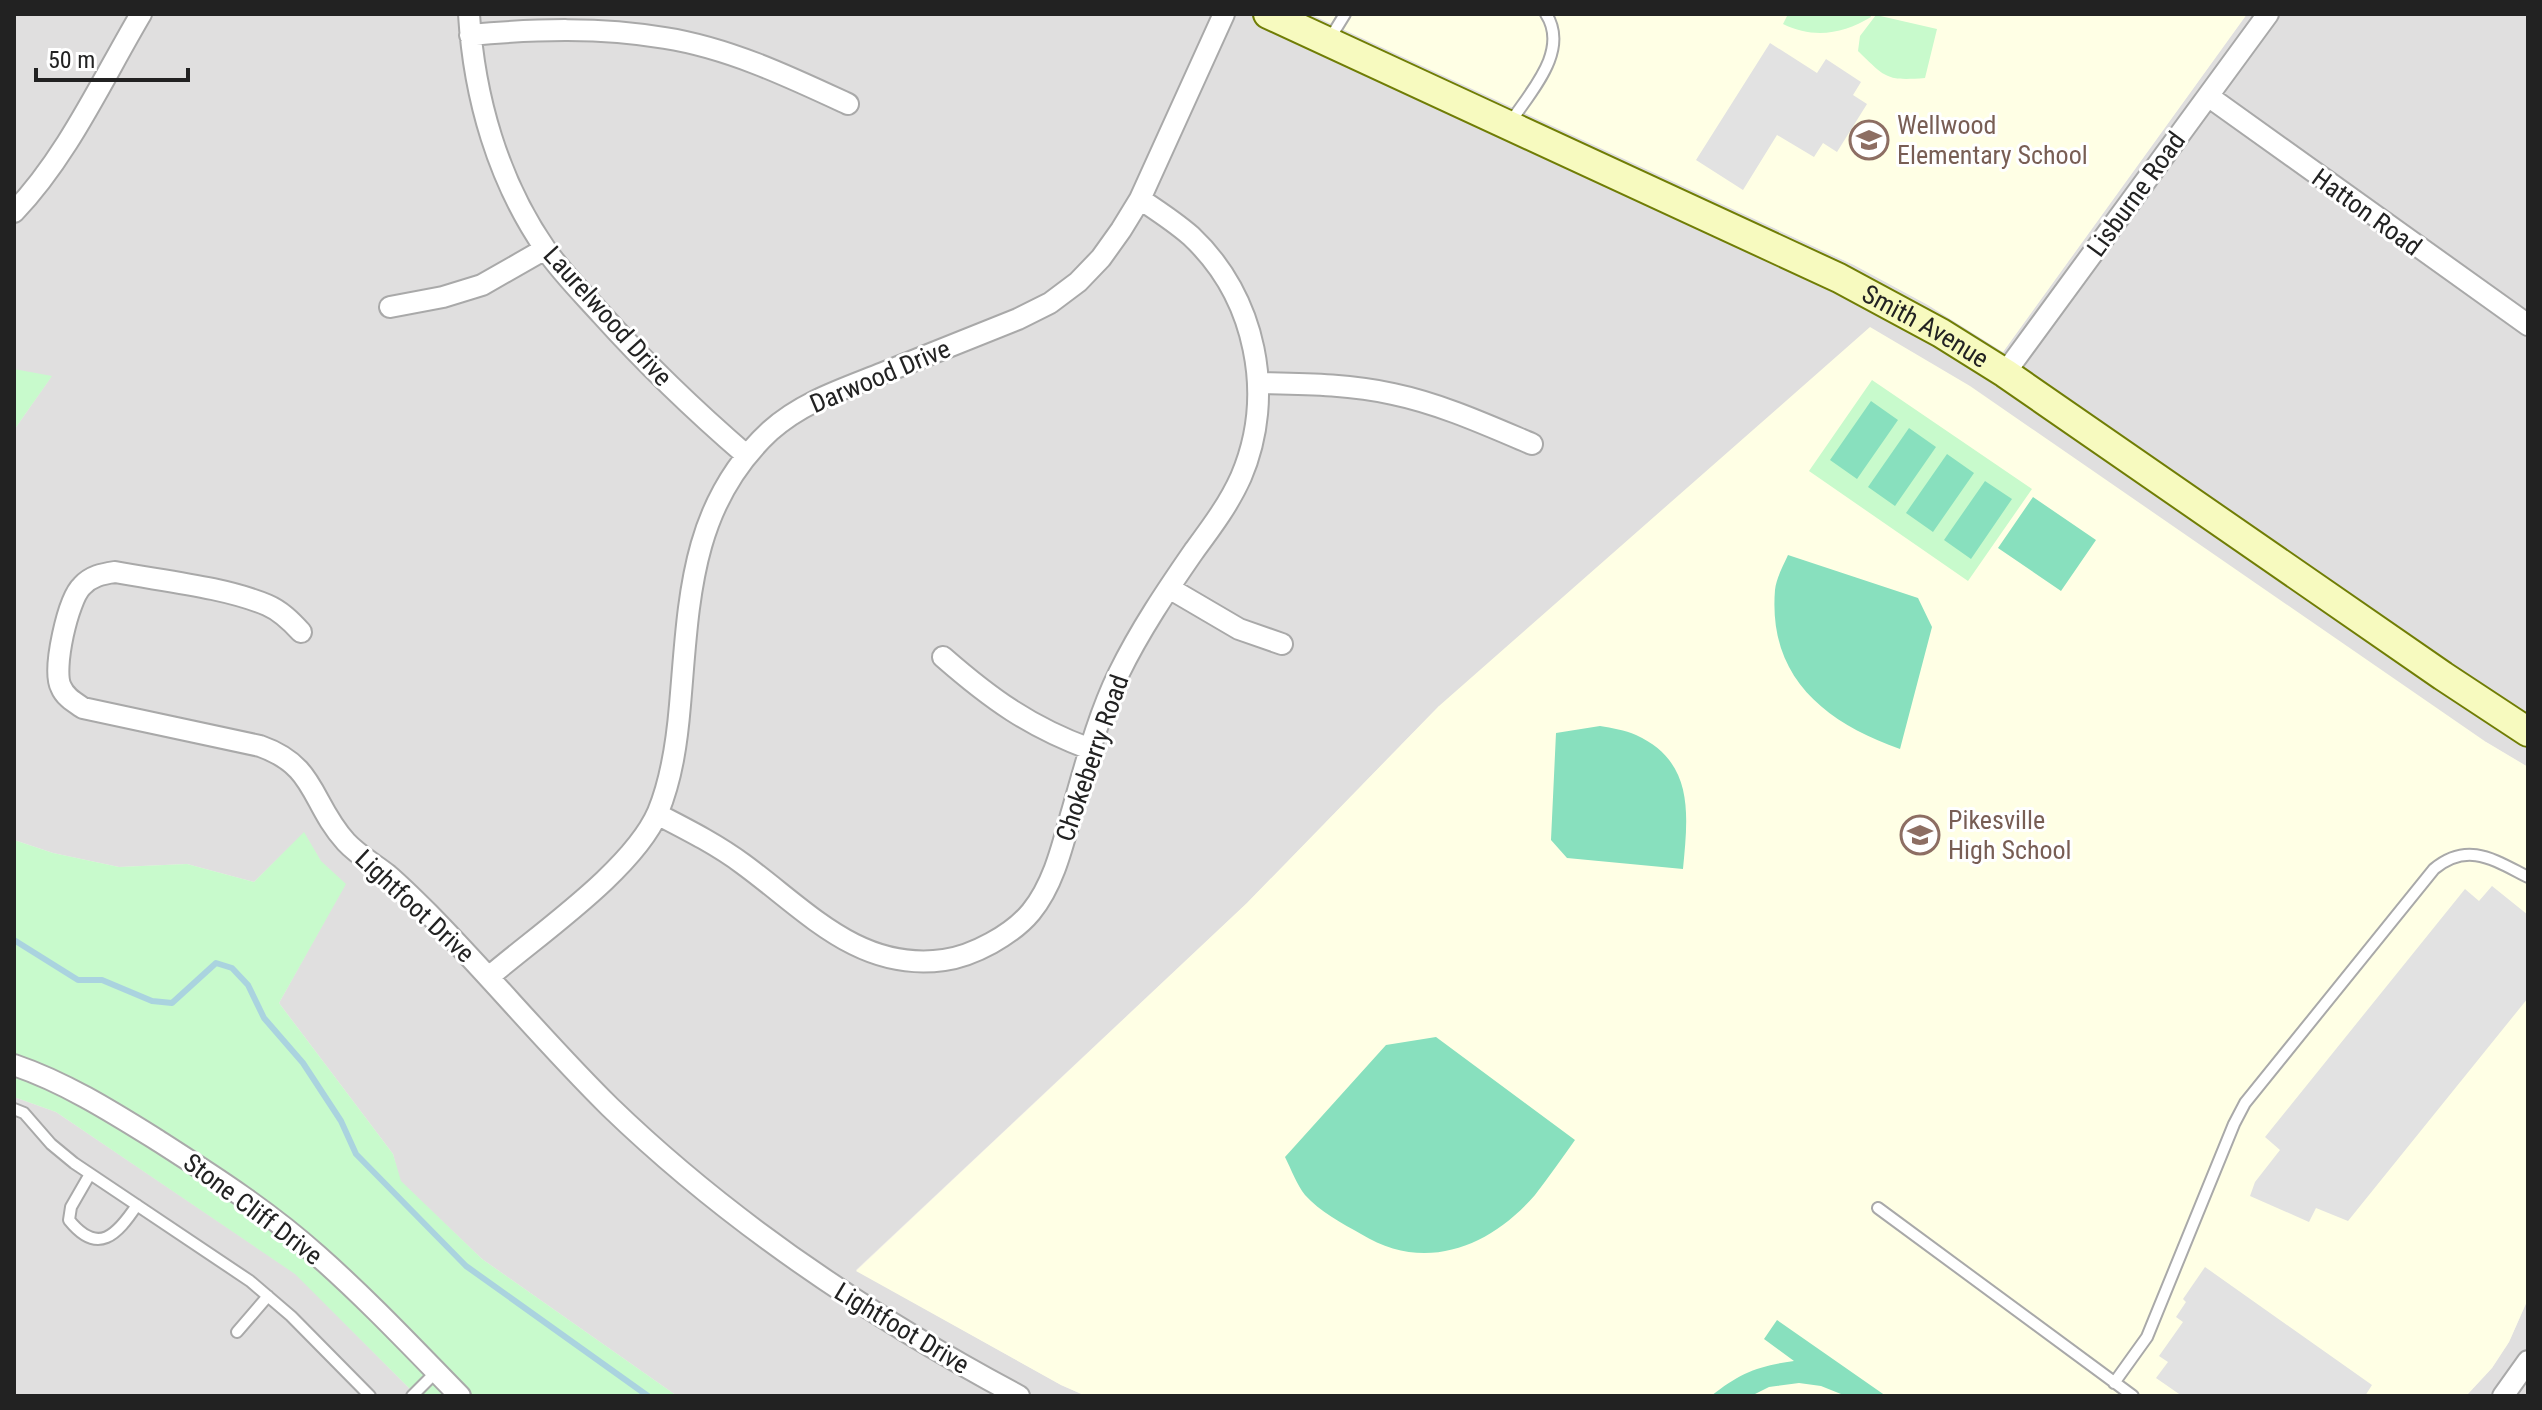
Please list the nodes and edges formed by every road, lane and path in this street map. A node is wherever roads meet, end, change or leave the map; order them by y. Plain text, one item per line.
1 (141, 14) edge
2 (1224, 14) edge
3 (1268, 14) edge
4 (1345, 14) edge
5 (1546, 14) edge
6 (2268, 14) edge
7 (470, 24) edge
8 (1328, 41) junction
9 (2208, 96) junction
10 (848, 104) dead end
11 (1509, 125) junction
12 (1140, 199) junction
13 (14, 212) edge
14 (545, 249) junction
15 (390, 307) dead end
16 (2528, 325) edge
17 (2005, 373) junction
18 (1258, 383) junction
19 (1532, 444) dead end
20 (746, 455) junction
21 (1169, 588) junction
22 (301, 632) dead end
23 (1282, 644) dead end
24 (943, 657) dead end
25 (2528, 732) edge
26 (1090, 749) junction
27 (657, 814) junction
28 (2528, 877) edge
29 (490, 976) junction
30 (14, 1065) edge
31 (14, 1109) edge
32 (90, 1174) junction
33 (137, 1205) junction
34 (1878, 1208) dead end
35 (268, 1296) junction
36 (237, 1332) dead end
37 (2528, 1361) edge
38 (436, 1372) junction
39 (2114, 1383) junction
40 (370, 1396) edge
41 (412, 1396) edge
42 (460, 1396) edge
43 (1019, 1396) edge
44 (2133, 1396) edge
45 (2503, 1396) edge

1 - 13 street
2 - 12 street, Darwood Drive
3 - 8 main road, Smith Avenue
4 - 8 lane
5 - 11 lane
6 - 9 street, Lisburne Road
7 - 10 street
7 - 14 street, Laurelwood Drive
8 - 11 main road, Smith Avenue
9 - 16 street, Hatton Road
9 - 17 street, Lisburne Road
11 - 17 main road, Smith Avenue
12 - 18 street, Chokeberry Road
12 - 20 street, Darwood Drive
14 - 15 street
14 - 20 street, Laurelwood Drive
17 - 25 main road, Smith Avenue
18 - 19 street
18 - 21 street, Chokeberry Road
20 - 27 street, Darwood Drive
21 - 23 street
21 - 26 street, Chokeberry Road
22 - 29 street, Lightfoot Drive
24 - 26 street
26 - 27 street, Chokeberry Road
27 - 29 street, Darwood Drive
28 - 39 lane
29 - 43 street, Lightfoot Drive
30 - 38 street, Stone Cliff Drive
31 - 32 lane
32 - 33 lane
32 - 33 lane
33 - 35 lane
34 - 39 lane
35 - 36 lane
35 - 40 lane
37 - 45 street
38 - 41 lane
38 - 42 street, Stone Cliff Drive
39 - 44 lane

